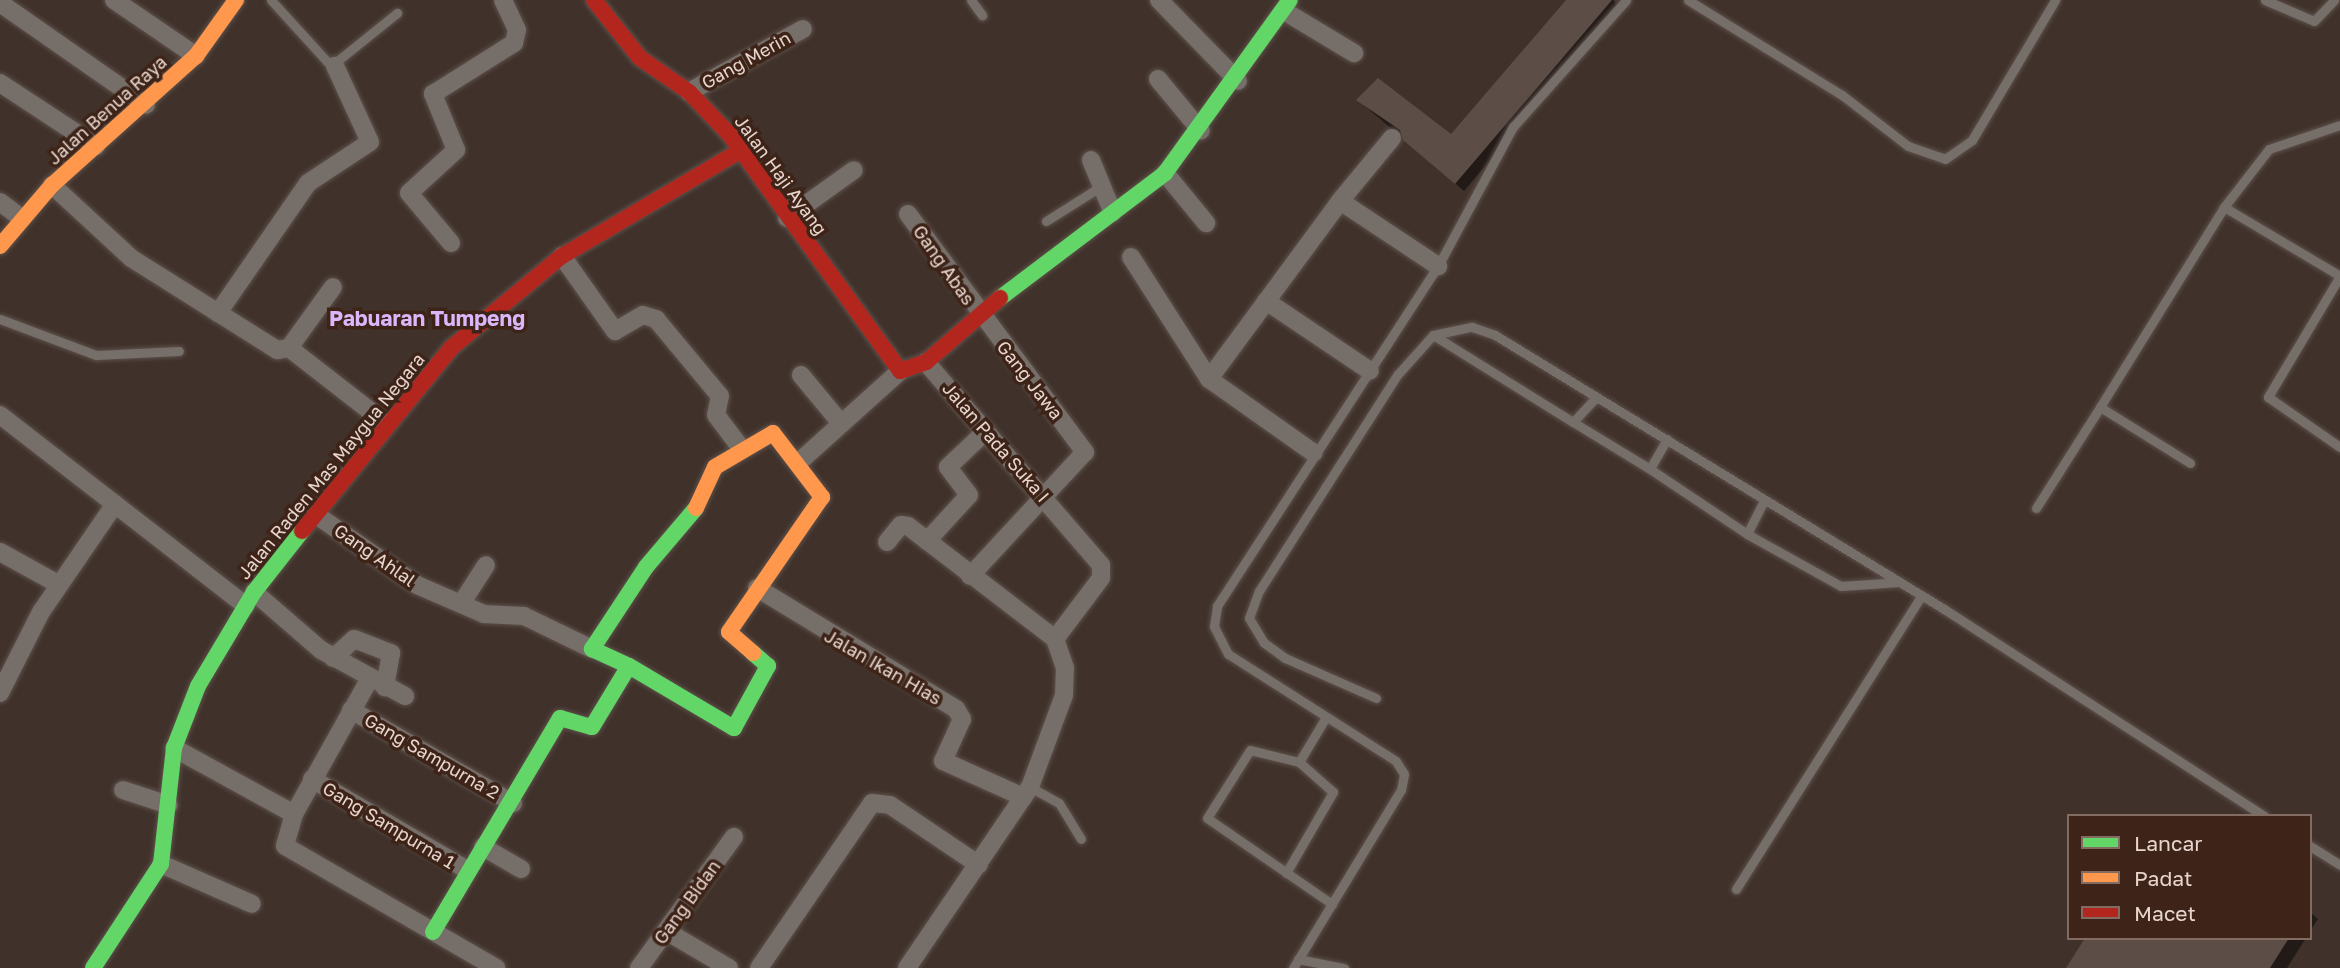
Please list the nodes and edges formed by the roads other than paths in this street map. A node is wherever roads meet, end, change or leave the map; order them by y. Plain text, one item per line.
1 (114, 0) edge
2 (271, 0) edge
3 (503, 0) edge
4 (594, 0) edge
5 (971, 0) edge
6 (1159, 0) edge
7 (1626, 0) edge
8 (1688, 0) edge
9 (2055, 0) edge
10 (2265, 0) edge
11 (2334, 0) edge
12 (231, 2) edge
13 (0, 3) edge
14 (1287, 6) edge
15 (397, 13) dead end
16 (982, 15) dead end
17 (803, 29) dead end
18 (1354, 53) dead end
19 (196, 56) junction
20 (335, 66) junction
21 (1158, 79) dead end
22 (1238, 81) junction
23 (0, 83) edge
24 (689, 92) junction
25 (146, 105) junction
26 (2340, 125) edge
27 (1201, 131) junction
28 (1392, 138) dead end
29 (96, 146) junction
30 (741, 150) junction
31 (1091, 160) dead end
32 (854, 170) dead end
33 (1165, 173) junction
34 (52, 185) junction
35 (1100, 187) junction
36 (1340, 201) junction
37 (0, 202) edge
38 (2224, 207) junction
39 (1113, 213) junction
40 (908, 214) dead end
41 (21, 218) junction
42 (788, 218) junction
43 (1046, 221) dead end
44 (1206, 223) dead end
45 (451, 243) dead end
46 (0, 246) edge
47 (562, 256) junction
48 (1131, 257) dead end
49 (1438, 266) junction
50 (2340, 276) edge
51 (333, 287) dead end
52 (1266, 301) junction
53 (218, 313) junction
54 (979, 315) junction
55 (0, 319) edge
56 (1433, 335) junction
57 (289, 348) junction
58 (179, 351) dead end
59 (926, 362) junction
60 (900, 370) junction
61 (1370, 371) junction
62 (802, 375) dead end
63 (1209, 379) junction
64 (1596, 397) junction
65 (2100, 407) junction
66 (0, 415) edge
67 (839, 421) junction
68 (1573, 422) junction
69 (387, 424) junction
70 (986, 431) junction
71 (1667, 439) junction
72 (2340, 447) edge
73 (741, 448) junction
74 (1314, 453) junction
75 (799, 462) junction
76 (2190, 463) dead end
77 (1650, 469) junction
78 (1042, 495) junction
79 (1764, 500) junction
80 (115, 504) junction
81 (2036, 508) dead end
82 (316, 514) junction
83 (1746, 534) junction
84 (927, 541) junction
85 (887, 542) dead end
86 (0, 552) edge
87 (486, 565) dead end
88 (971, 576) junction
89 (1900, 582) junction
90 (58, 584) junction
91 (757, 588) junction
92 (1921, 596) junction
93 (250, 599) junction
94 (461, 604) junction
95 (1055, 639) junction
96 (592, 649) junction
97 (333, 658) junction
98 (629, 666) junction
99 (377, 683) junction
100 (0, 693) edge
101 (405, 696) dead end
102 (1376, 698) dead end
103 (351, 710) junction
104 (1326, 717) junction
105 (174, 748) junction
106 (1299, 762) junction
107 (312, 779) junction
108 (123, 790) dead end
109 (1026, 792) junction
110 (513, 803) junction
111 (169, 805) junction
112 (294, 814) junction
113 (2261, 814) edge
114 (734, 837) dead end
115 (1080, 839) dead end
116 (483, 847) junction
117 (2312, 847) edge
118 (161, 864) junction
119 (979, 865) junction
120 (2340, 865) edge
121 (522, 869) dead end
122 (467, 870) junction
123 (1286, 873) junction
124 (1736, 889) dead end
125 (252, 904) dead end
126 (1332, 904) junction
127 (666, 931) junction
128 (433, 932) junction
129 (1295, 964) edge
130 (93, 968) edge
131 (496, 968) edge
132 (639, 968) edge
133 (729, 968) edge
134 (760, 968) edge
135 (908, 968) edge
136 (1344, 968) edge

1 - 19 street
2 - 20 lane
3 - 45 street
4 - 24 street, Jalan Haji Ayang
5 - 16 lane
6 - 22 street
7 - 49 lane
8 - 9 lane
10 - 11 lane
12 - 19 street, Jalan Benua Raya
13 - 25 street
14 - 18 street
14 - 22 street
15 - 20 lane
17 - 24 street, Gang Merin
19 - 25 street, Jalan Benua Raya
20 - 53 street
21 - 27 street
22 - 27 street
23 - 29 street
24 - 30 street, Jalan Haji Ayang
25 - 29 street, Jalan Benua Raya
26 - 38 lane
27 - 33 street
28 - 36 street
29 - 34 street, Jalan Benua Raya
30 - 42 street, Jalan Haji Ayang
30 - 47 street, Jalan Raden Mas Maygua Negara
31 - 35 street
32 - 42 street
33 - 39 street
33 - 44 street
34 - 41 street, Jalan Benua Raya
34 - 53 street
35 - 39 street
35 - 43 lane
36 - 49 street
36 - 52 street
37 - 41 street
38 - 50 lane
38 - 65 lane
39 - 54 street
40 - 54 street, Gang Abas
41 - 46 street, Jalan Benua Raya
42 - 60 street, Jalan Haji Ayang
47 - 69 street, Jalan Raden Mas Maygua Negara
47 - 73 street
48 - 63 street
49 - 61 lane
50 - 72 lane
51 - 57 street
52 - 61 street
52 - 63 street
53 - 57 street
54 - 59 street
54 - 78 street, Gang Jawa
55 - 58 lane
56 - 64 lane
56 - 68 lane
56 - 102 lane
57 - 69 street
59 - 60 street
59 - 70 street, Jalan Pada Suka I
60 - 67 street
61 - 74 lane
62 - 67 street
63 - 74 street
64 - 68 lane
64 - 71 lane
65 - 76 lane
65 - 81 lane
66 - 80 street
67 - 75 street
68 - 77 lane
69 - 82 street, Jalan Raden Mas Maygua Negara
70 - 78 street, Jalan Pada Suka I
70 - 84 street
71 - 77 lane
71 - 79 lane
73 - 75 street
73 - 96 street
74 - 104 lane
75 - 91 street
77 - 83 lane
78 - 88 street
78 - 95 street, Jalan Pada Suka I
79 - 83 lane
79 - 89 lane
80 - 90 street
80 - 93 street
82 - 93 street, Jalan Raden Mas Maygua Negara
82 - 94 street, Gang Ahlal
83 - 89 lane
84 - 85 street
84 - 88 street
86 - 90 street
87 - 94 street
88 - 95 street
89 - 92 lane
90 - 100 street
91 - 98 street
91 - 109 street, Jalan Ikan Hias
92 - 113 lane
92 - 124 lane
93 - 97 street
93 - 105 street, Jalan Raden Mas Maygua Negara
94 - 96 street, Gang Ahlal
95 - 109 street
96 - 98 street
97 - 99 street
97 - 99 street
98 - 110 street
99 - 101 street
99 - 103 street
103 - 107 street
103 - 110 street, Gang Sampurna 2
104 - 106 lane
104 - 126 lane
105 - 111 street, Jalan Raden Mas Maygua Negara
105 - 112 street
106 - 123 lane
106 - 123 lane
107 - 112 street
107 - 122 street, Gang Sampurna 1
108 - 111 street
109 - 115 lane
109 - 119 street
110 - 116 street
111 - 118 street, Jalan Raden Mas Maygua Negara
112 - 128 street
114 - 127 street, Gang Bidan
116 - 121 street
116 - 122 street
117 - 120 lane
118 - 125 street
118 - 130 street, Jalan Raden Mas Maygua Negara
119 - 134 street
119 - 135 street
122 - 128 street
123 - 126 lane
126 - 129 lane
127 - 132 street, Gang Bidan
127 - 133 street
128 - 131 street
129 - 136 lane

